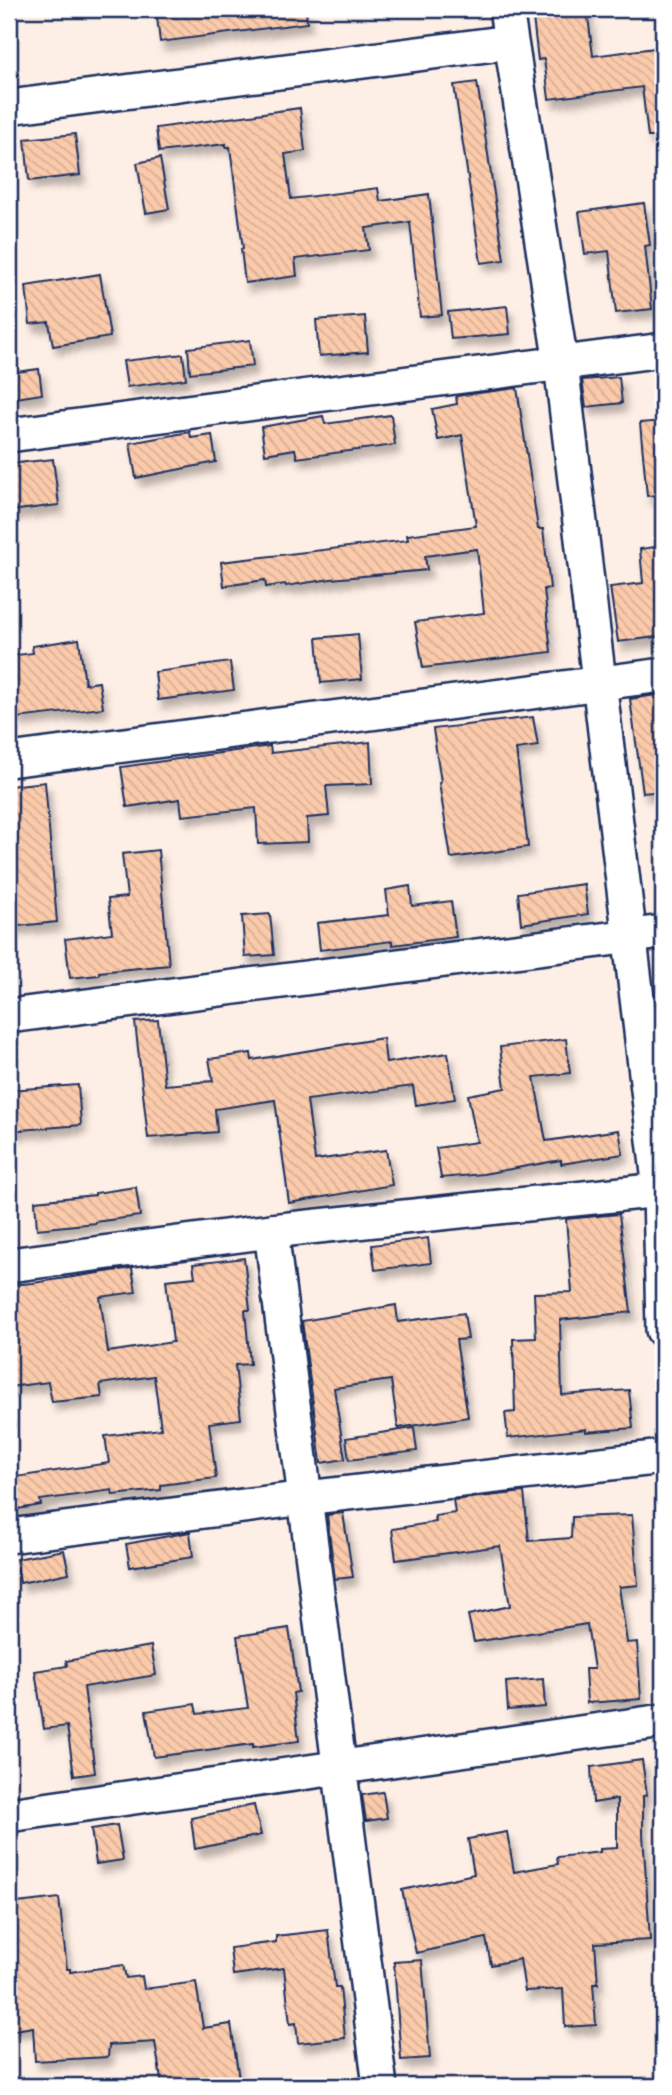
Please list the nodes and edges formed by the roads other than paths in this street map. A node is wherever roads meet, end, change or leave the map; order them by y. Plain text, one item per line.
1 (506, 9) edge
2 (510, 42) junction
3 (9, 107) edge
4 (663, 350) edge
5 (561, 365) junction
6 (9, 435) edge
7 (663, 674) edge
8 (599, 684) junction
9 (9, 760) edge
10 (663, 932) edge
11 (630, 936) junction
12 (9, 1016) edge
13 (660, 1174) edge
14 (271, 1231) junction
15 (9, 1265) edge
16 (663, 1330) edge
17 (663, 1427) edge
18 (663, 1460) edge
19 (304, 1499) junction
20 (9, 1536) edge
21 (663, 1721) edge
22 (339, 1768) junction
23 (9, 1815) edge
24 (380, 2086) edge

1 - 2 street
2 - 3 street
2 - 5 street
4 - 5 street
5 - 6 street
5 - 8 street
7 - 8 street
8 - 9 street
8 - 11 street
10 - 11 street
11 - 12 street
11 - 13 street
13 - 14 street
13 - 16 street
14 - 15 street
14 - 19 street
17 - 18 street
18 - 19 street
19 - 20 street
19 - 22 street
21 - 22 street
22 - 23 street
22 - 24 street

